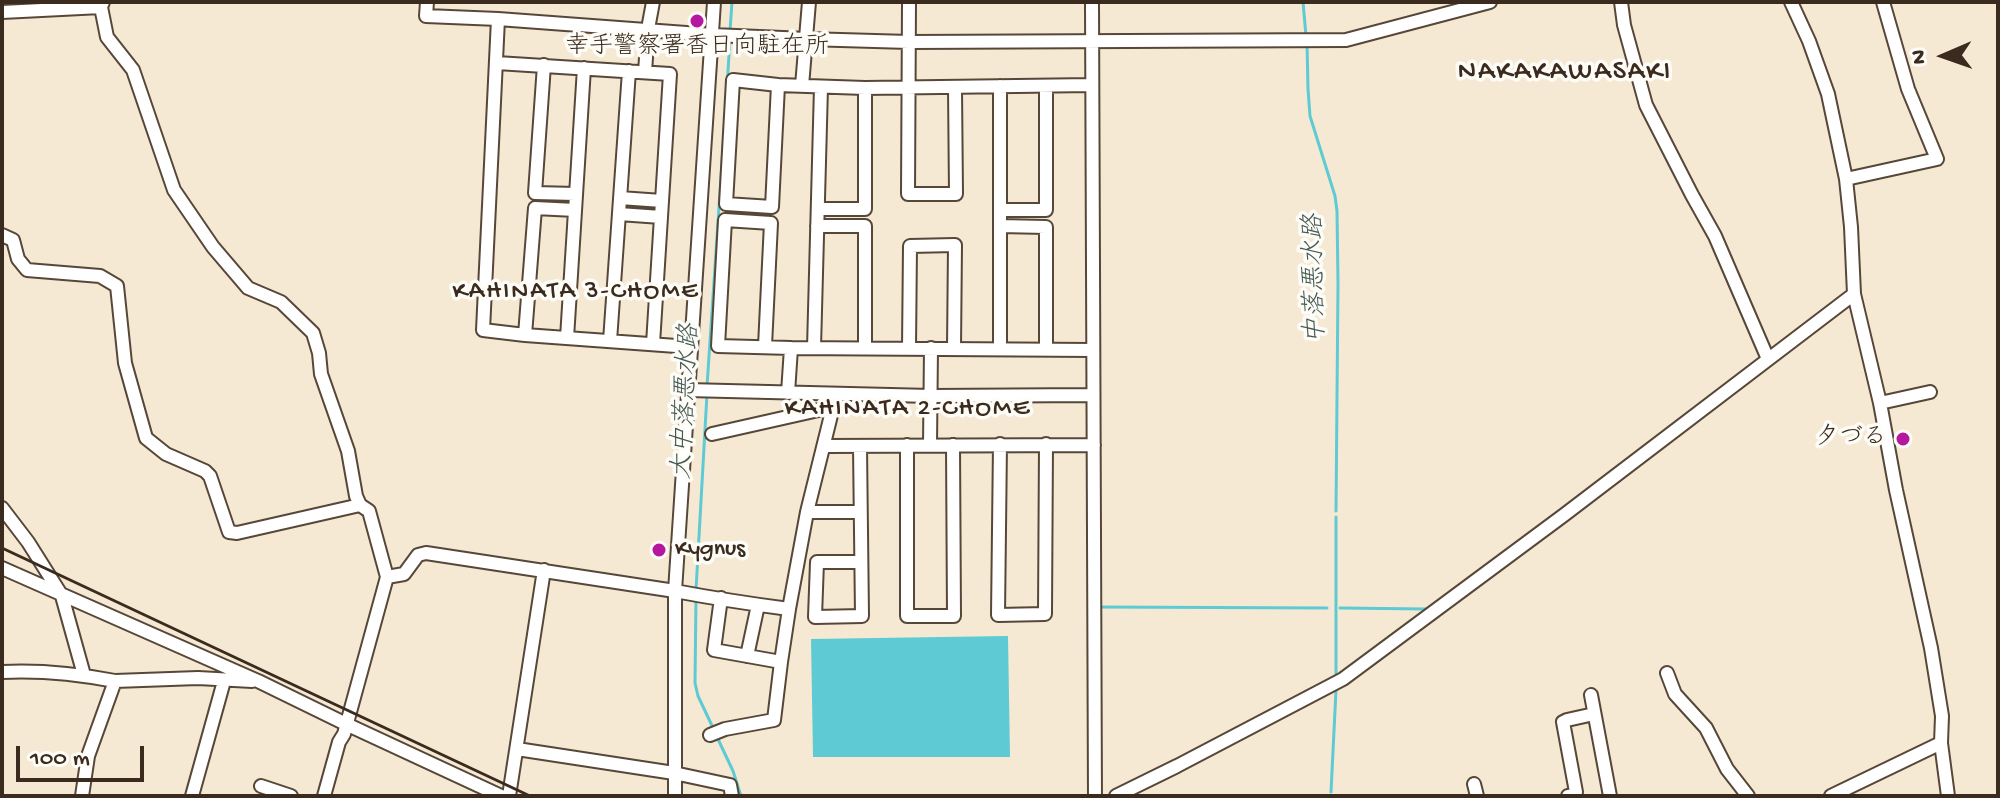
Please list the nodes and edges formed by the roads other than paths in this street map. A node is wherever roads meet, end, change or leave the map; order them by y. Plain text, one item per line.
1 (427, 2) edge
2 (653, 2) edge
3 (714, 2) edge
4 (809, 2) edge
5 (909, 2) edge
6 (1092, 2) edge
7 (1490, 2) edge
8 (1621, 2) edge
9 (1791, 2) edge
10 (1883, 2) edge
11 (102, 5) edge
12 (2, 12) edge
13 (498, 19) junction
14 (648, 29) junction
15 (724, 36) junction
16 (806, 39) junction
17 (909, 42) junction
18 (1092, 42) junction
19 (497, 63) junction
20 (544, 65) junction
21 (584, 68) junction
22 (629, 71) junction
23 (645, 72) junction
24 (778, 85) junction
25 (1092, 85) junction
26 (802, 86) junction
27 (1000, 86) junction
28 (1046, 86) junction
29 (821, 87) junction
30 (865, 88) junction
31 (909, 88) junction
32 (955, 88) junction
33 (1846, 179) junction
34 (576, 194) junction
35 (620, 198) junction
36 (662, 201) junction
37 (818, 209) junction
38 (575, 210) junction
39 (1000, 210) junction
40 (619, 214) junction
41 (661, 217) junction
42 (817, 226) junction
43 (1000, 226) junction
44 (2, 235) edge
45 (1854, 294) junction
46 (525, 335) junction
47 (567, 338) junction
48 (610, 341) junction
49 (653, 344) junction
50 (765, 346) junction
51 (690, 347) junction
52 (791, 348) junction
53 (814, 348) junction
54 (865, 348) junction
55 (909, 348) junction
56 (931, 348) junction
57 (954, 348) junction
58 (1000, 349) junction
59 (1046, 349) junction
60 (1093, 350) junction
61 (1768, 359) junction
62 (700, 390) junction
63 (1930, 392) dead end
64 (788, 393) junction
65 (1093, 395) junction
66 (931, 396) junction
67 (834, 401) junction
68 (1880, 403) junction
69 (712, 434) dead end
70 (1000, 444) junction
71 (1046, 444) junction
72 (907, 445) junction
73 (930, 445) junction
74 (953, 445) junction
75 (1094, 445) junction
76 (824, 446) junction
77 (860, 446) junction
78 (360, 505) junction
79 (2, 508) edge
80 (807, 512) junction
81 (860, 512) junction
82 (860, 562) junction
83 (2, 568) edge
84 (544, 570) junction
85 (387, 577) junction
86 (680, 592) junction
87 (62, 596) junction
88 (721, 598) junction
89 (758, 605) junction
90 (789, 609) junction
91 (747, 656) junction
92 (781, 662) junction
93 (2, 672) edge
94 (1667, 673) dead end
95 (84, 675) junction
96 (115, 681) junction
97 (224, 681) junction
98 (258, 681) junction
99 (1591, 695) dead end
100 (1594, 714) junction
101 (346, 724) junction
102 (715, 733) dead end
103 (1941, 743) junction
104 (517, 749) junction
105 (674, 773) junction
106 (261, 786) dead end
107 (82, 796) edge
108 (192, 796) edge
109 (291, 796) edge
110 (324, 796) edge
111 (501, 796) edge
112 (509, 796) edge
113 (675, 796) edge
114 (732, 796) edge
115 (1095, 796) edge
116 (1116, 796) edge
117 (1568, 796) edge
118 (1610, 796) edge
119 (1748, 796) edge
120 (1831, 796) edge
121 (1948, 796) edge

1 - 13 street
2 - 14 street
3 - 15 street
4 - 16 street
5 - 17 street
6 - 18 street
7 - 18 street
8 - 61 street
9 - 33 street
10 - 33 street
11 - 12 street
11 - 78 street
13 - 14 street
13 - 19 street
14 - 15 street
14 - 23 street
15 - 16 street
15 - 51 street
16 - 17 street
16 - 26 street
17 - 18 street
17 - 31 street
18 - 25 street
19 - 20 street
19 - 46 street
20 - 21 street
20 - 34 street
21 - 22 street
21 - 34 street
22 - 23 street
22 - 35 street
23 - 36 street
24 - 24 street
24 - 26 street
25 - 28 street
25 - 60 street
26 - 29 street
27 - 28 street
27 - 32 street
27 - 39 street
28 - 39 street
29 - 30 street
29 - 37 street
30 - 31 street
30 - 37 street
31 - 32 street
31 - 32 street
33 - 45 street
34 - 38 street
35 - 36 street
35 - 40 street
36 - 41 street
37 - 42 street
38 - 46 street
38 - 47 street
39 - 43 street
40 - 41 street
40 - 48 street
41 - 49 street
42 - 53 street
42 - 54 street
43 - 58 street
43 - 59 street
44 - 78 street
45 - 61 street
45 - 68 street
46 - 47 street
47 - 48 street
48 - 49 street
49 - 51 street
50 - 50 street
50 - 52 street
51 - 62 street
52 - 53 street
52 - 64 street
53 - 54 street
54 - 55 street
55 - 56 street
55 - 57 street
56 - 57 street
56 - 66 street
57 - 58 street
58 - 59 street
59 - 60 street
60 - 65 street
61 - 116 street
62 - 64 street
62 - 86 street
63 - 68 street
64 - 67 street
65 - 66 street
65 - 75 street
66 - 67 street
66 - 73 street
67 - 69 street
67 - 76 street
68 - 103 street
70 - 71 street
70 - 71 street
70 - 74 street
71 - 75 street
72 - 73 street
72 - 74 street
72 - 77 street
73 - 74 street
75 - 115 street
76 - 77 street
76 - 80 street
77 - 81 street
78 - 85 street
79 - 87 street
80 - 81 street
80 - 90 street
81 - 82 street
82 - 82 street
83 - 87 street
84 - 85 street
84 - 86 street
84 - 104 street
85 - 101 street
86 - 88 street
86 - 105 street
87 - 95 street
87 - 98 street
88 - 89 street
88 - 91 street
89 - 90 street
89 - 91 street
90 - 92 street
91 - 92 street
92 - 102 street
93 - 95 street
94 - 119 street
95 - 96 street
96 - 97 street
96 - 107 street
97 - 98 street
97 - 108 street
98 - 101 street
99 - 100 street
100 - 117 street
100 - 118 street
101 - 110 street
101 - 111 street
103 - 120 street
103 - 121 street
104 - 105 street
104 - 112 street
105 - 113 street
105 - 114 street
106 - 109 street

